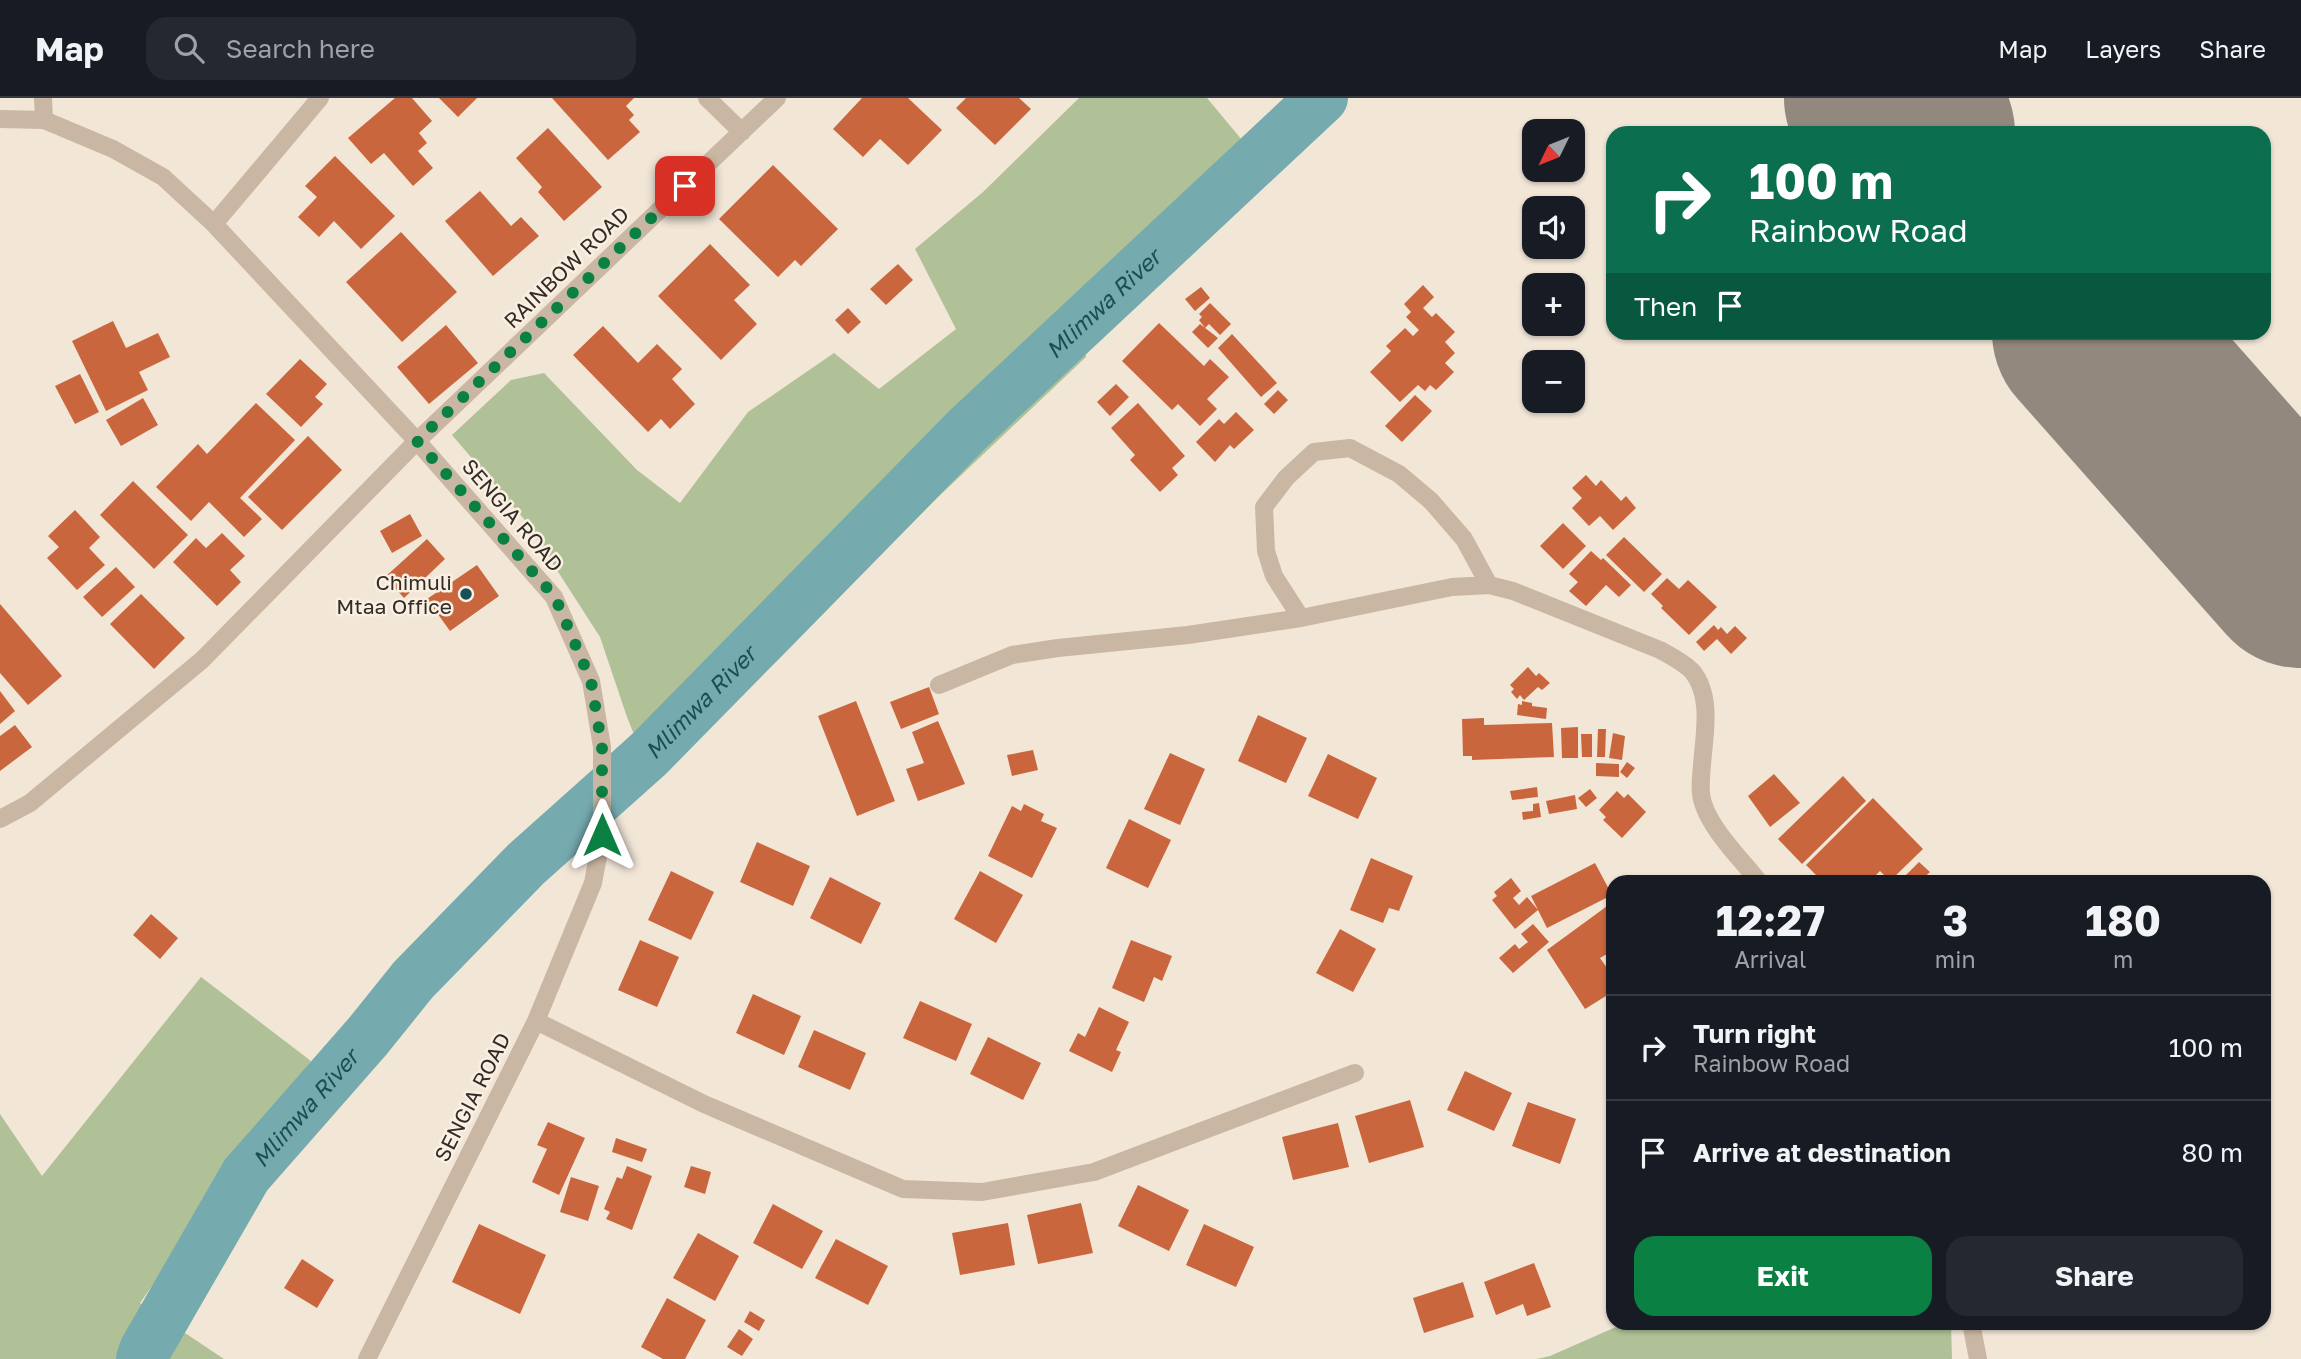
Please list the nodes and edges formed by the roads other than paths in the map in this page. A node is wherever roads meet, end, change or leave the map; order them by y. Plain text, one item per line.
1 (43, 98) edge
2 (320, 98) edge
3 (707, 98) edge
4 (777, 98) edge
5 (0, 119) edge
6 (44, 120) junction
7 (742, 132) junction
8 (214, 224) junction
9 (417, 441) junction
10 (1489, 585) junction
11 (1301, 618) junction
12 (939, 685) dead end
13 (0, 818) edge
14 (1753, 875) edge
15 (536, 1021) junction
16 (1355, 1073) dead end
17 (1972, 1330) edge
18 (367, 1359) edge
19 (1978, 1359) edge

1 - 6 street
2 - 8 street
3 - 7 street
4 - 7 street, RAINBOW ROAD
5 - 6 street
6 - 8 street, SENGIA ROAD
7 - 9 street, RAINBOW ROAD
8 - 9 street, SENGIA ROAD
9 - 13 street, RAINBOW ROAD
9 - 15 street, SENGIA ROAD
10 - 11 street
10 - 11 street
10 - 14 street
11 - 12 street
15 - 16 street
15 - 18 street, SENGIA ROAD
17 - 19 street

